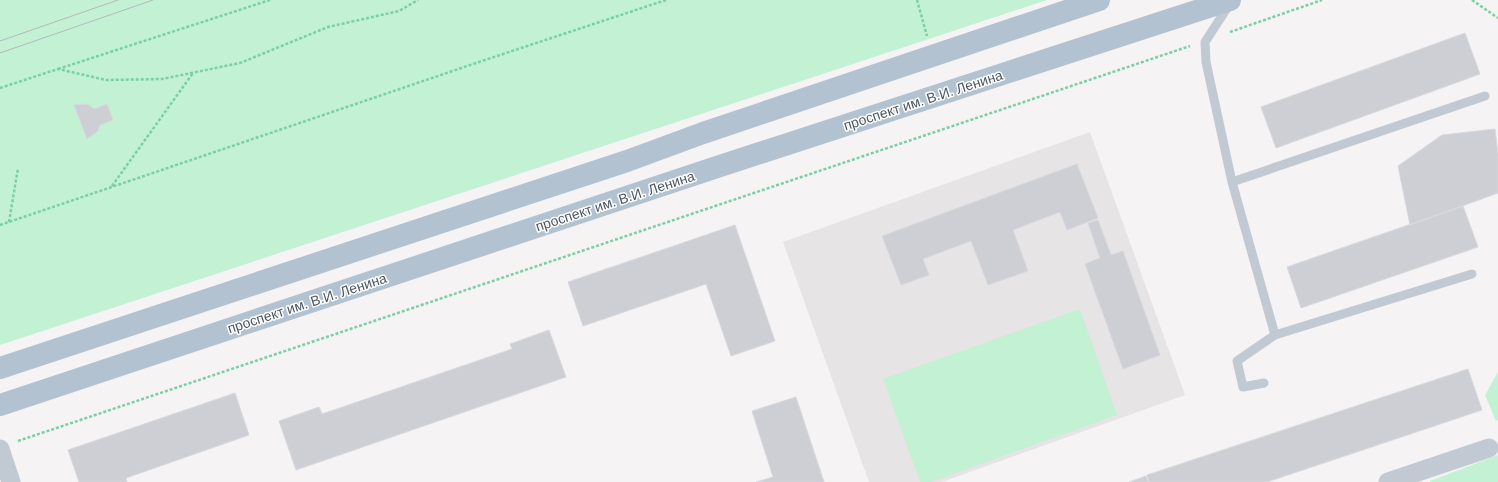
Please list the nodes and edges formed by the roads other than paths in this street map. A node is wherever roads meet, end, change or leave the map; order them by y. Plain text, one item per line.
1 (1099, 0) edge
2 (1231, 0) edge
3 (1485, 96) dead end
4 (1232, 182) junction
5 (1472, 274) dead end
6 (1275, 335) junction
7 (0, 368) edge
8 (1264, 382) dead end
9 (0, 405) edge
10 (8, 446) edge
11 (1489, 448) dead end
12 (11, 482) edge
13 (1388, 482) edge

1 - 7 main road
2 - 4 lane
2 - 9 main road, проспект им. В.И. Ленина
3 - 4 lane
4 - 6 lane
5 - 6 lane
6 - 8 lane
10 - 12 street
11 - 13 street

